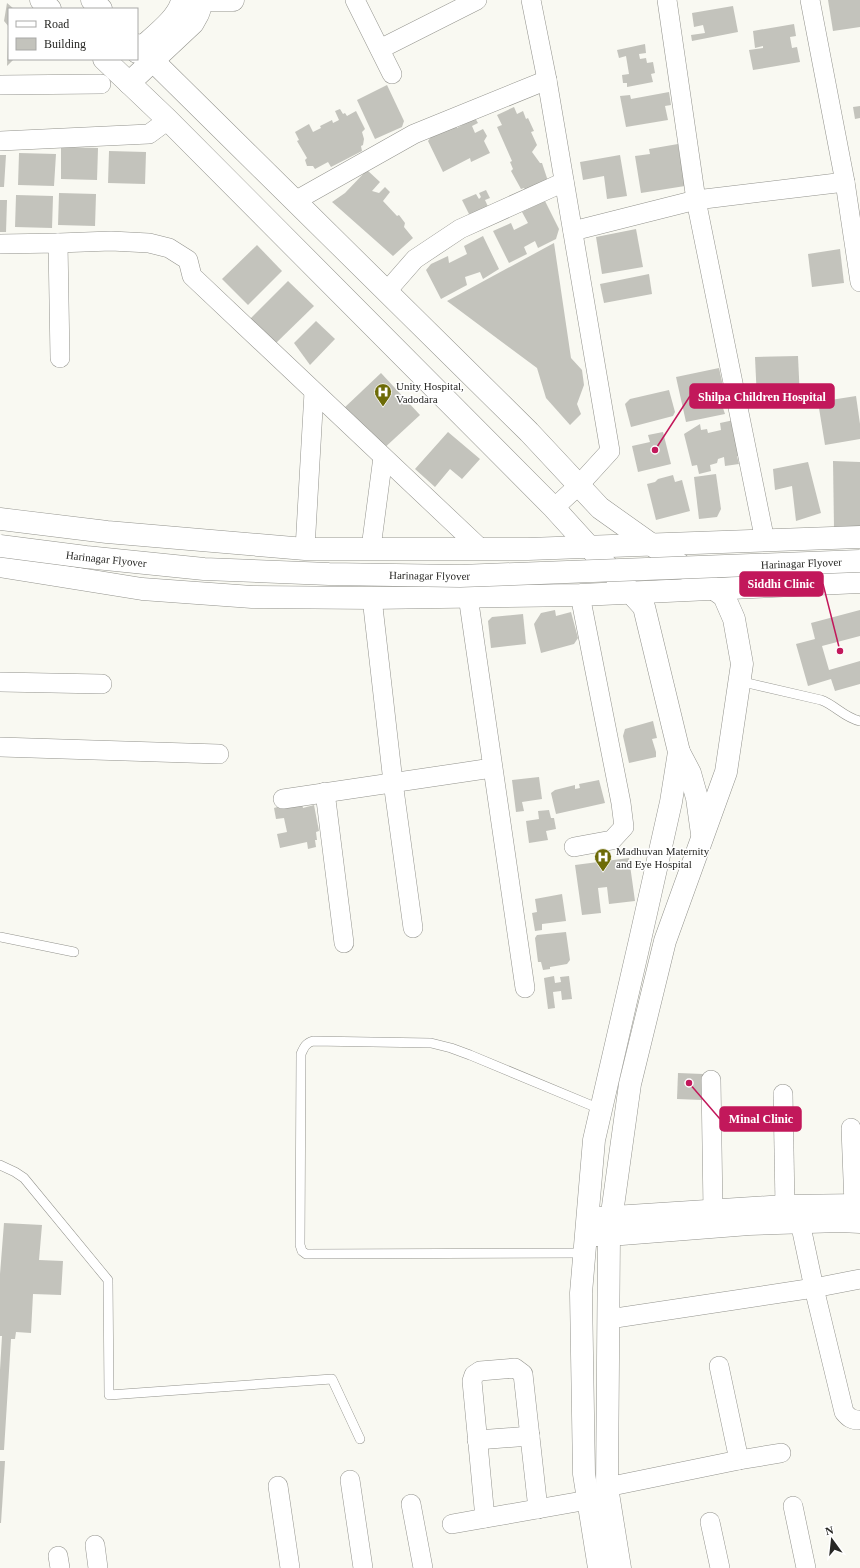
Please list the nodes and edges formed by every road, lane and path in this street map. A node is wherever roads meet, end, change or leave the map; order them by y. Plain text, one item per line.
1 (41, 0) edge
2 (92, 0) edge
3 (182, 0) edge
4 (204, 0) edge
5 (207, 0) edge
6 (233, 0) edge
7 (355, 0) edge
8 (477, 0) edge
9 (531, 0) edge
10 (667, 0) edge
11 (810, 0) edge
12 (49, 8) edge
13 (100, 8) edge
14 (380, 49) junction
15 (138, 52) edge
16 (138, 56) edge
17 (128, 62) edge
18 (392, 74) dead end
19 (547, 80) junction
20 (0, 85) edge
21 (168, 120) junction
22 (0, 141) edge
23 (564, 182) junction
24 (845, 182) junction
25 (696, 200) junction
26 (295, 201) junction
27 (573, 231) junction
28 (58, 242) junction
29 (0, 244) edge
30 (860, 282) edge
31 (387, 291) junction
32 (60, 358) dead end
33 (314, 392) junction
34 (383, 456) junction
35 (579, 485) junction
36 (554, 508) junction
37 (0, 519) edge
38 (860, 537) edge
39 (765, 541) junction
40 (652, 545) junction
41 (0, 546) edge
42 (590, 547) junction
43 (305, 548) junction
44 (371, 548) junction
45 (480, 548) junction
46 (860, 561) edge
47 (0, 566) edge
48 (860, 582) edge
49 (713, 588) junction
50 (631, 592) junction
51 (580, 595) junction
52 (468, 596) junction
53 (372, 598) junction
54 (739, 681) junction
55 (0, 682) edge
56 (102, 684) dead end
57 (860, 721) edge
58 (0, 747) edge
59 (679, 752) junction
60 (219, 754) dead end
61 (492, 768) junction
62 (393, 782) junction
63 (325, 792) junction
64 (283, 799) dead end
65 (703, 838) junction
66 (574, 847) dead end
67 (413, 928) dead end
68 (0, 937) edge
69 (640, 940) junction
70 (344, 943) dead end
71 (664, 947) junction
72 (74, 952) dead end
73 (525, 988) dead end
74 (711, 1080) dead end
75 (783, 1094) dead end
76 (600, 1109) junction
77 (851, 1128) dead end
78 (0, 1165) edge
79 (785, 1206) junction
80 (713, 1210) junction
81 (858, 1211) edge
82 (800, 1222) junction
83 (611, 1226) junction
84 (586, 1235) junction
85 (860, 1279) edge
86 (814, 1288) junction
87 (608, 1319) junction
88 (719, 1366) dead end
89 (860, 1420) edge
90 (530, 1436) junction
91 (360, 1439) dead end
92 (477, 1440) junction
93 (781, 1453) dead end
94 (740, 1460) junction
95 (350, 1480) dead end
96 (278, 1486) dead end
97 (608, 1486) junction
98 (588, 1500) junction
99 (411, 1504) dead end
100 (793, 1506) dead end
101 (538, 1508) junction
102 (485, 1518) junction
103 (710, 1522) dead end
104 (452, 1524) dead end
105 (95, 1545) dead end
106 (98, 1568) edge
107 (290, 1568) edge
108 (363, 1568) edge
109 (423, 1568) edge
110 (599, 1568) edge
111 (620, 1568) edge
112 (720, 1568) edge
113 (806, 1568) edge

1 - 12 street
2 - 13 street
3 - 15 street
4 - 16 street
5 - 6 street
7 - 14 street
8 - 14 street
9 - 19 street
10 - 25 street
11 - 24 street
14 - 18 street
17 - 20 street
17 - 21 street
17 - 26 street
19 - 23 street
19 - 26 street
21 - 22 street
21 - 36 street
23 - 27 street
23 - 31 street
24 - 25 street
24 - 30 street
25 - 27 street
25 - 39 street
26 - 31 street
27 - 35 street
28 - 29 street
28 - 32 street
28 - 33 street
31 - 35 street
33 - 34 street
33 - 43 street
34 - 44 street
34 - 45 street
35 - 36 street
35 - 40 street
36 - 42 street
37 - 43 street
38 - 39 street
39 - 40 street
40 - 42 street
40 - 49 street
41 - 46 street, Harinagar Flyover, bridge
42 - 45 street
42 - 50 street
43 - 44 street
44 - 45 street
47 - 53 street
48 - 49 street
49 - 50 street
49 - 54 street
50 - 51 street
50 - 59 street
51 - 52 street
51 - 66 street
52 - 53 street
52 - 61 street
53 - 62 street
54 - 57 lane
54 - 65 street
55 - 56 street
58 - 60 street
59 - 65 street
59 - 69 street
61 - 62 street
61 - 73 street
62 - 63 street
62 - 67 street
63 - 64 street
63 - 70 street
65 - 71 street
68 - 72 lane
69 - 71 street
69 - 76 street
71 - 83 street
74 - 80 street
75 - 79 street
76 - 84 street
76 - 84 lane
77 - 81 street
78 - 91 lane
79 - 80 street
79 - 81 street
80 - 83 street
81 - 82 street
82 - 83 street
82 - 86 street
83 - 84 street
83 - 87 street
84 - 98 street
85 - 86 street
86 - 87 street
86 - 89 street
87 - 97 street
88 - 94 street
90 - 92 street
90 - 92 street
90 - 101 street
92 - 102 street
93 - 94 street
94 - 97 street
95 - 108 street
96 - 107 street
97 - 111 street
98 - 101 street
98 - 110 street
99 - 109 street
100 - 113 street
101 - 102 street
102 - 104 street
103 - 112 street
105 - 106 street

